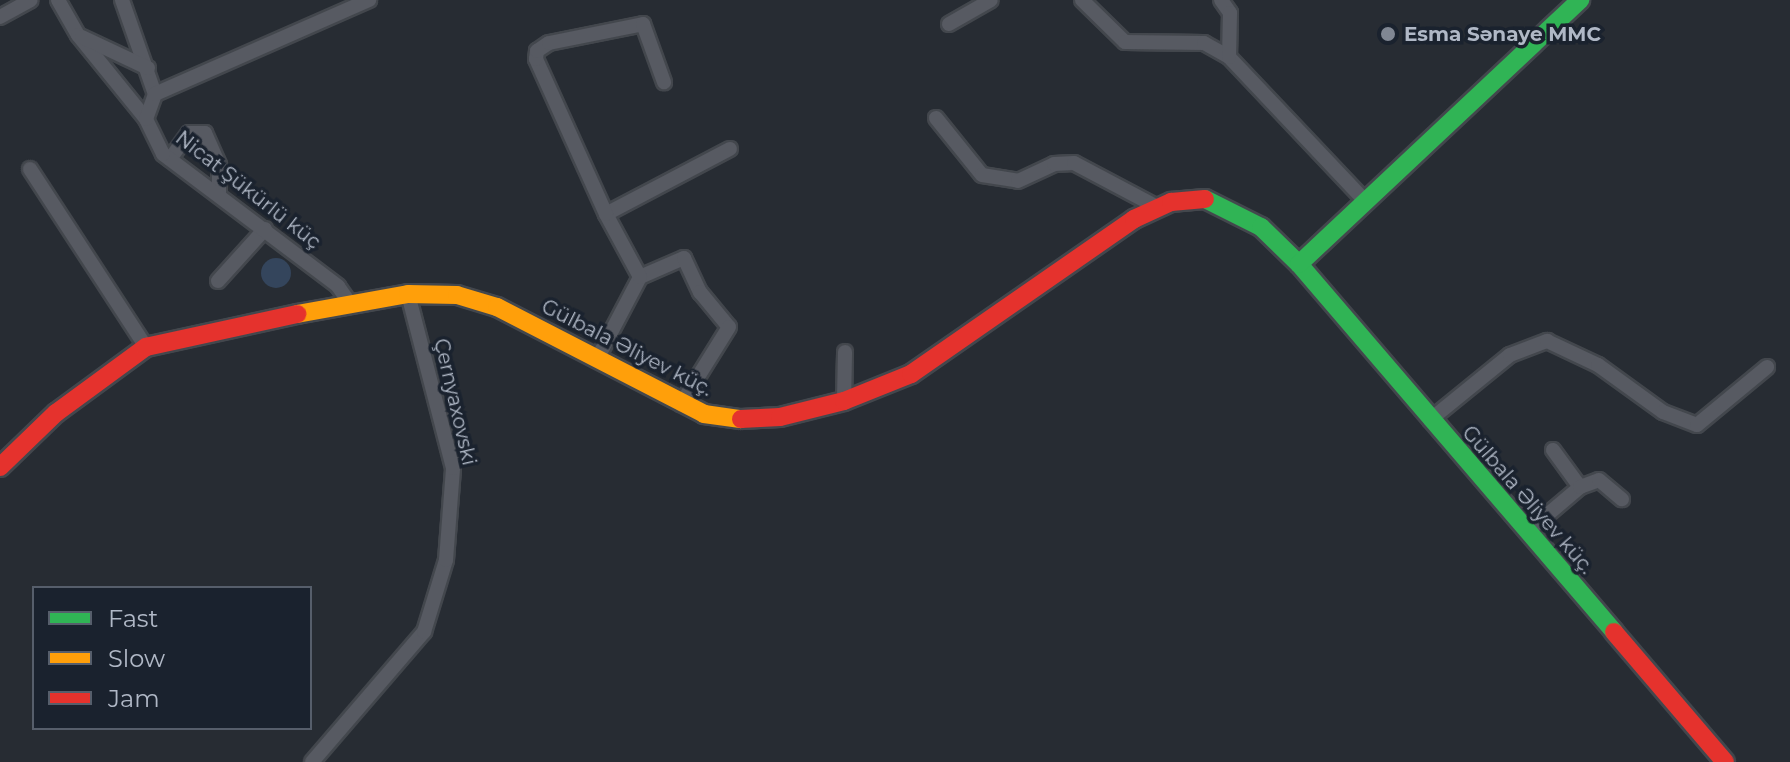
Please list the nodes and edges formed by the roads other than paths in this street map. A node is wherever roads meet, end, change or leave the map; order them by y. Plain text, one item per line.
1 (31, 0) edge
2 (58, 0) edge
3 (122, 0) edge
4 (369, 0) edge
5 (991, 0) edge
6 (1082, 0) edge
7 (1221, 0) edge
8 (1580, 0) edge
9 (1232, 6) edge
10 (0, 17) edge
11 (949, 24) dead end
12 (78, 35) junction
13 (1229, 57) junction
14 (148, 68) junction
15 (664, 82) dead end
16 (155, 94) junction
17 (936, 118) dead end
18 (146, 119) junction
19 (730, 149) dead end
20 (170, 159) junction
21 (30, 169) dead end
22 (219, 194) junction
23 (1366, 202) junction
24 (1157, 207) junction
25 (606, 214) junction
26 (265, 229) junction
27 (1299, 264) junction
28 (640, 277) junction
29 (218, 281) dead end
30 (408, 294) junction
31 (349, 302) junction
32 (146, 347) junction
33 (845, 352) dead end
34 (597, 359) junction
35 (1767, 367) dead end
36 (844, 401) junction
37 (681, 404) junction
38 (1430, 420) junction
39 (1553, 450) dead end
40 (0, 467) edge
41 (1580, 487) junction
42 (1622, 499) dead end
43 (1527, 532) junction
44 (312, 762) edge
45 (1725, 762) edge

1 - 10 street
2 - 12 street, Nicat Şükürlü küç
3 - 14 street
4 - 16 street
5 - 11 street
6 - 13 street
7 - 9 street
8 - 23 street
9 - 13 street
12 - 14 street
12 - 18 street, Nicat Şükürlü küç
13 - 23 street
14 - 16 street
15 - 25 street
16 - 18 street
17 - 24 street
18 - 20 street, Nicat Şükürlü küç
19 - 25 street
20 - 22 street, Nicat Şükürlü küç
20 - 22 street
21 - 32 street
22 - 26 street, Nicat Şükürlü küç
23 - 27 street
24 - 27 street, Gülbala Əliyev küç.
24 - 36 street, Gülbala Əliyev küç.
25 - 28 street
26 - 29 street
26 - 31 street, Nicat Şükürlü küç
27 - 38 street, Gülbala Əliyev küç.
28 - 34 street
28 - 37 street
30 - 31 street, Gülbala Əliyev küç.
30 - 34 street, Gülbala Əliyev küç.
30 - 44 street, Çernyaxovski
31 - 32 street, Gülbala Əliyev küç.
32 - 40 street, Gülbala Əliyev küç.
33 - 36 street
34 - 37 street, Gülbala Əliyev küç.
35 - 38 street
36 - 37 street, Gülbala Əliyev küç.
38 - 43 street, Gülbala Əliyev küç.
39 - 41 street
41 - 42 street
41 - 43 street
43 - 45 street, Gülbala Əliyev küç.

